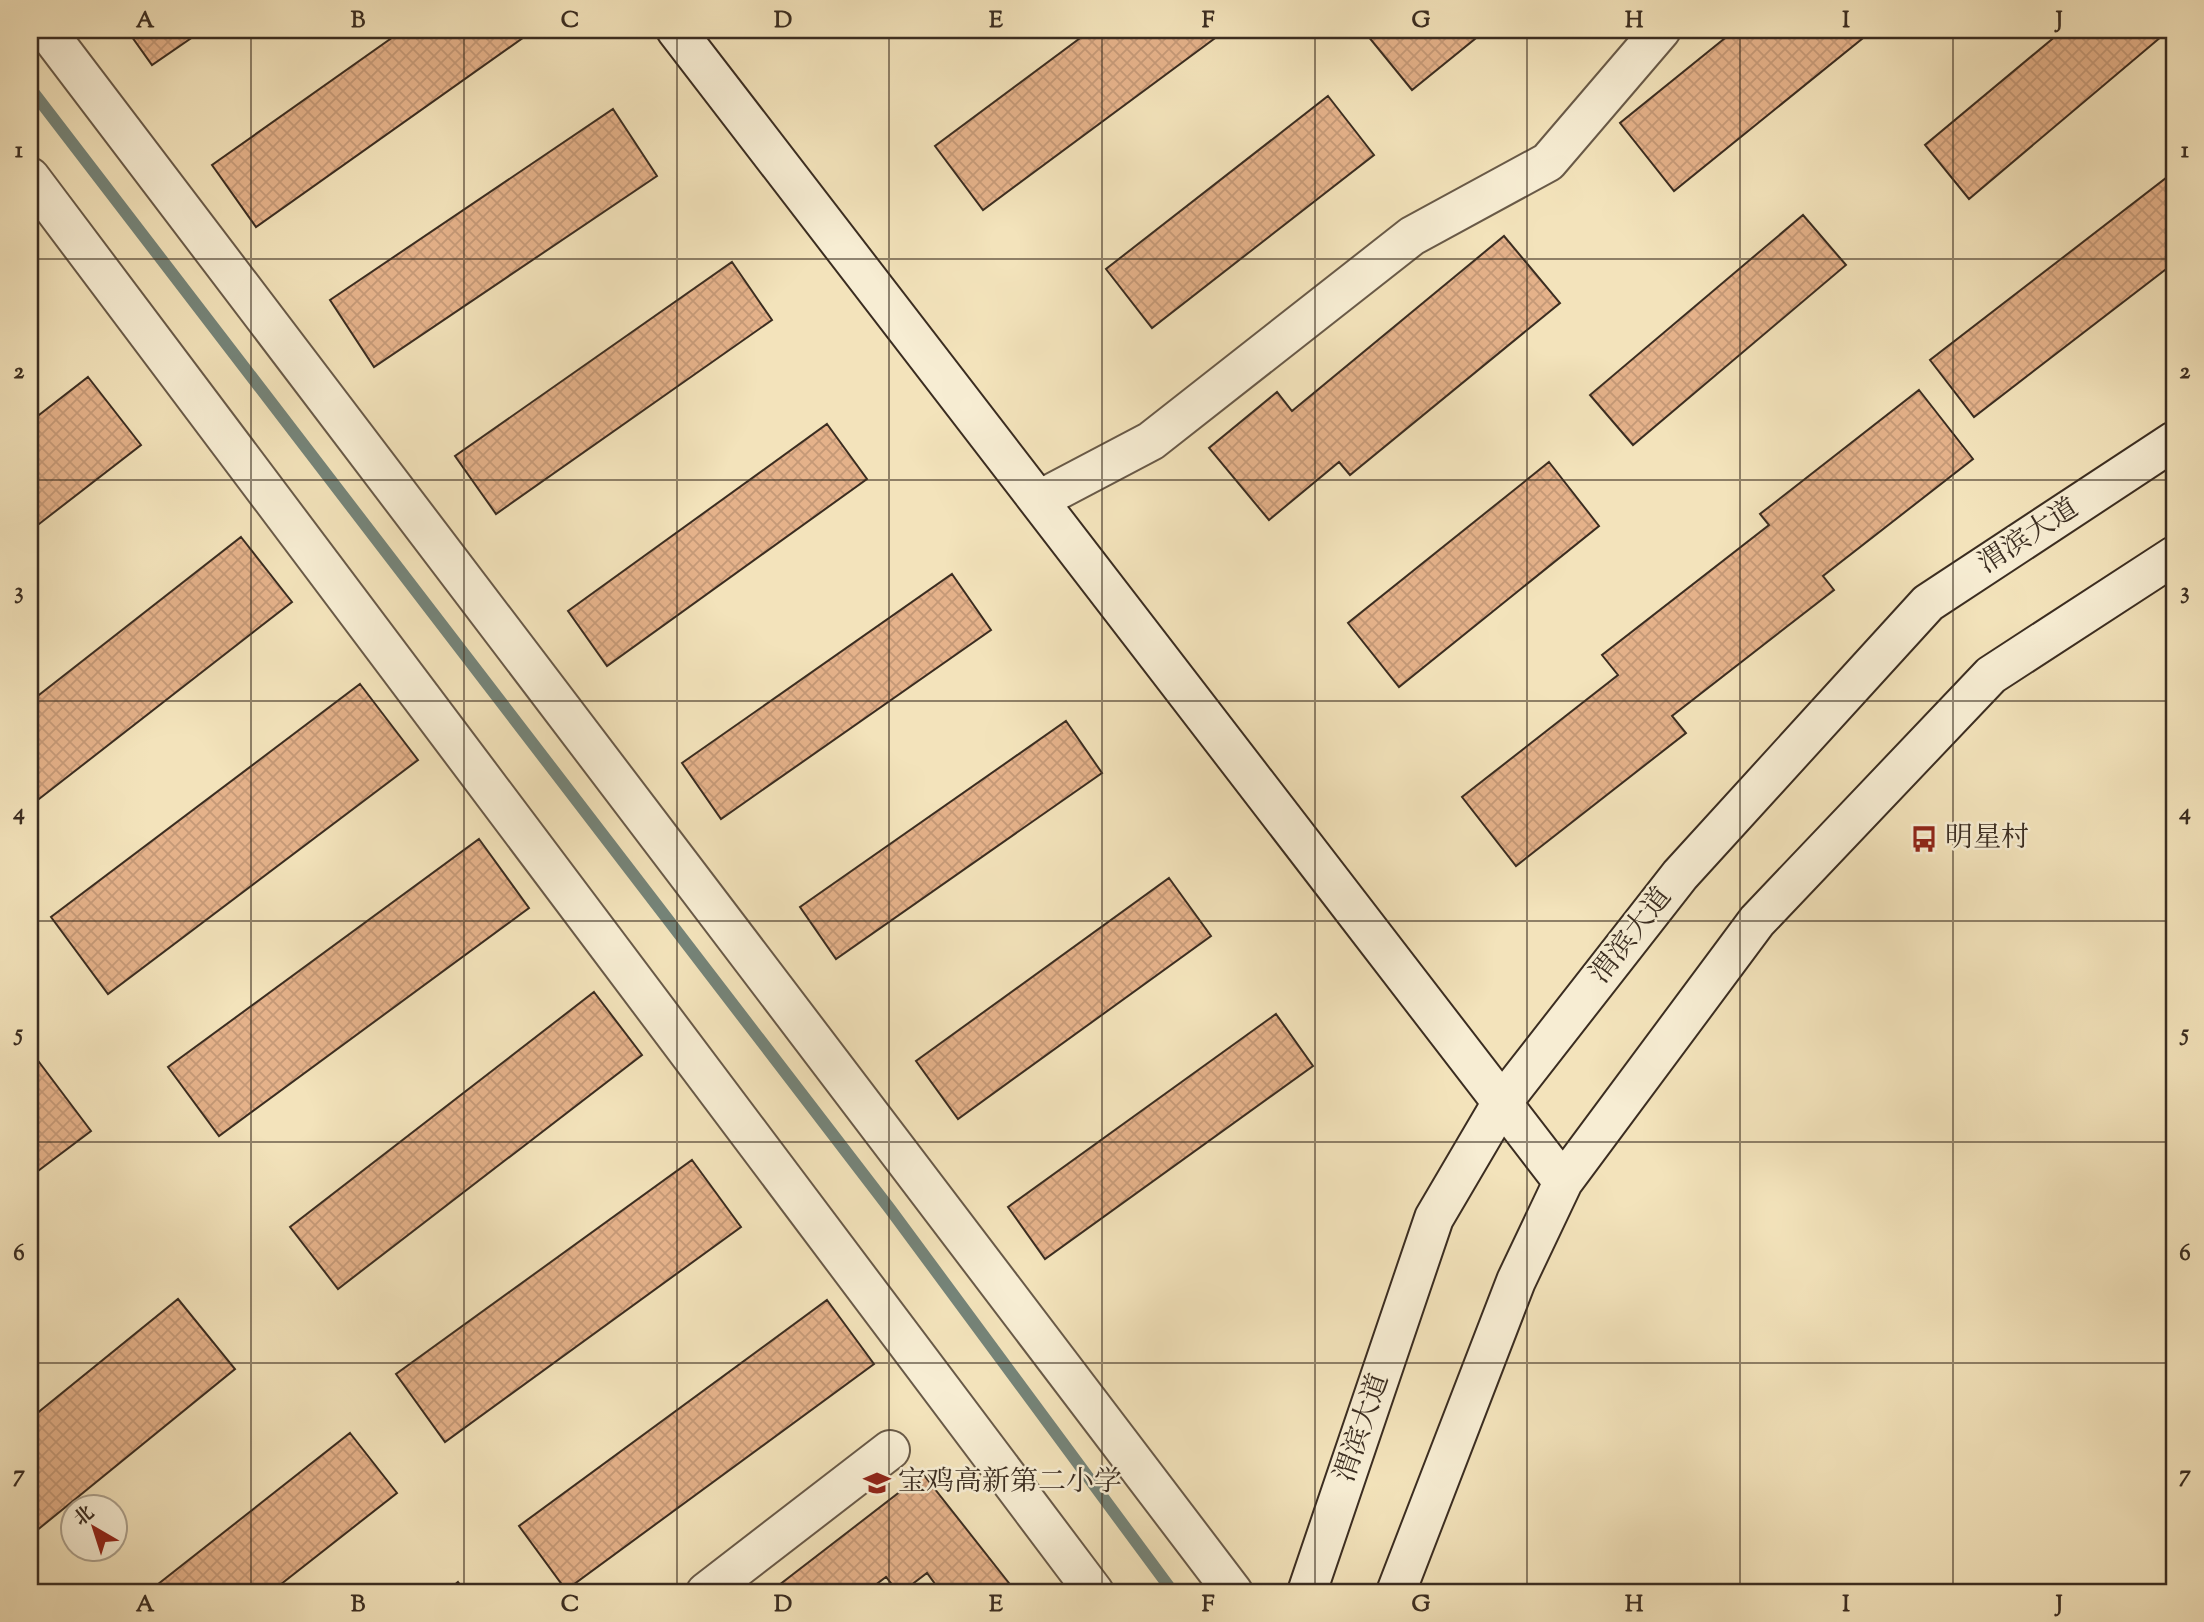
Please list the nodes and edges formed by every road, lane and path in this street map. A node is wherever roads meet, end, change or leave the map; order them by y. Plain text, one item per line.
1 (46, 30) edge
2 (677, 30) edge
3 (1661, 30) edge
4 (30, 177) edge
5 (2174, 441) edge
6 (1039, 500) junction
7 (2174, 556) edge
8 (1501, 1104) junction
9 (1563, 1182) junction
10 (890, 1450) dead end
11 (706, 1592) edge
12 (1094, 1592) edge
13 (1233, 1592) edge
14 (1307, 1592) edge
15 (1396, 1592) edge

1 - 13 street
2 - 6 street
3 - 6 street
4 - 12 street
5 - 8 street, 渭滨大道
6 - 8 street
7 - 9 street
8 - 9 street
8 - 14 street, 渭滨大道
9 - 15 street
10 - 11 street

